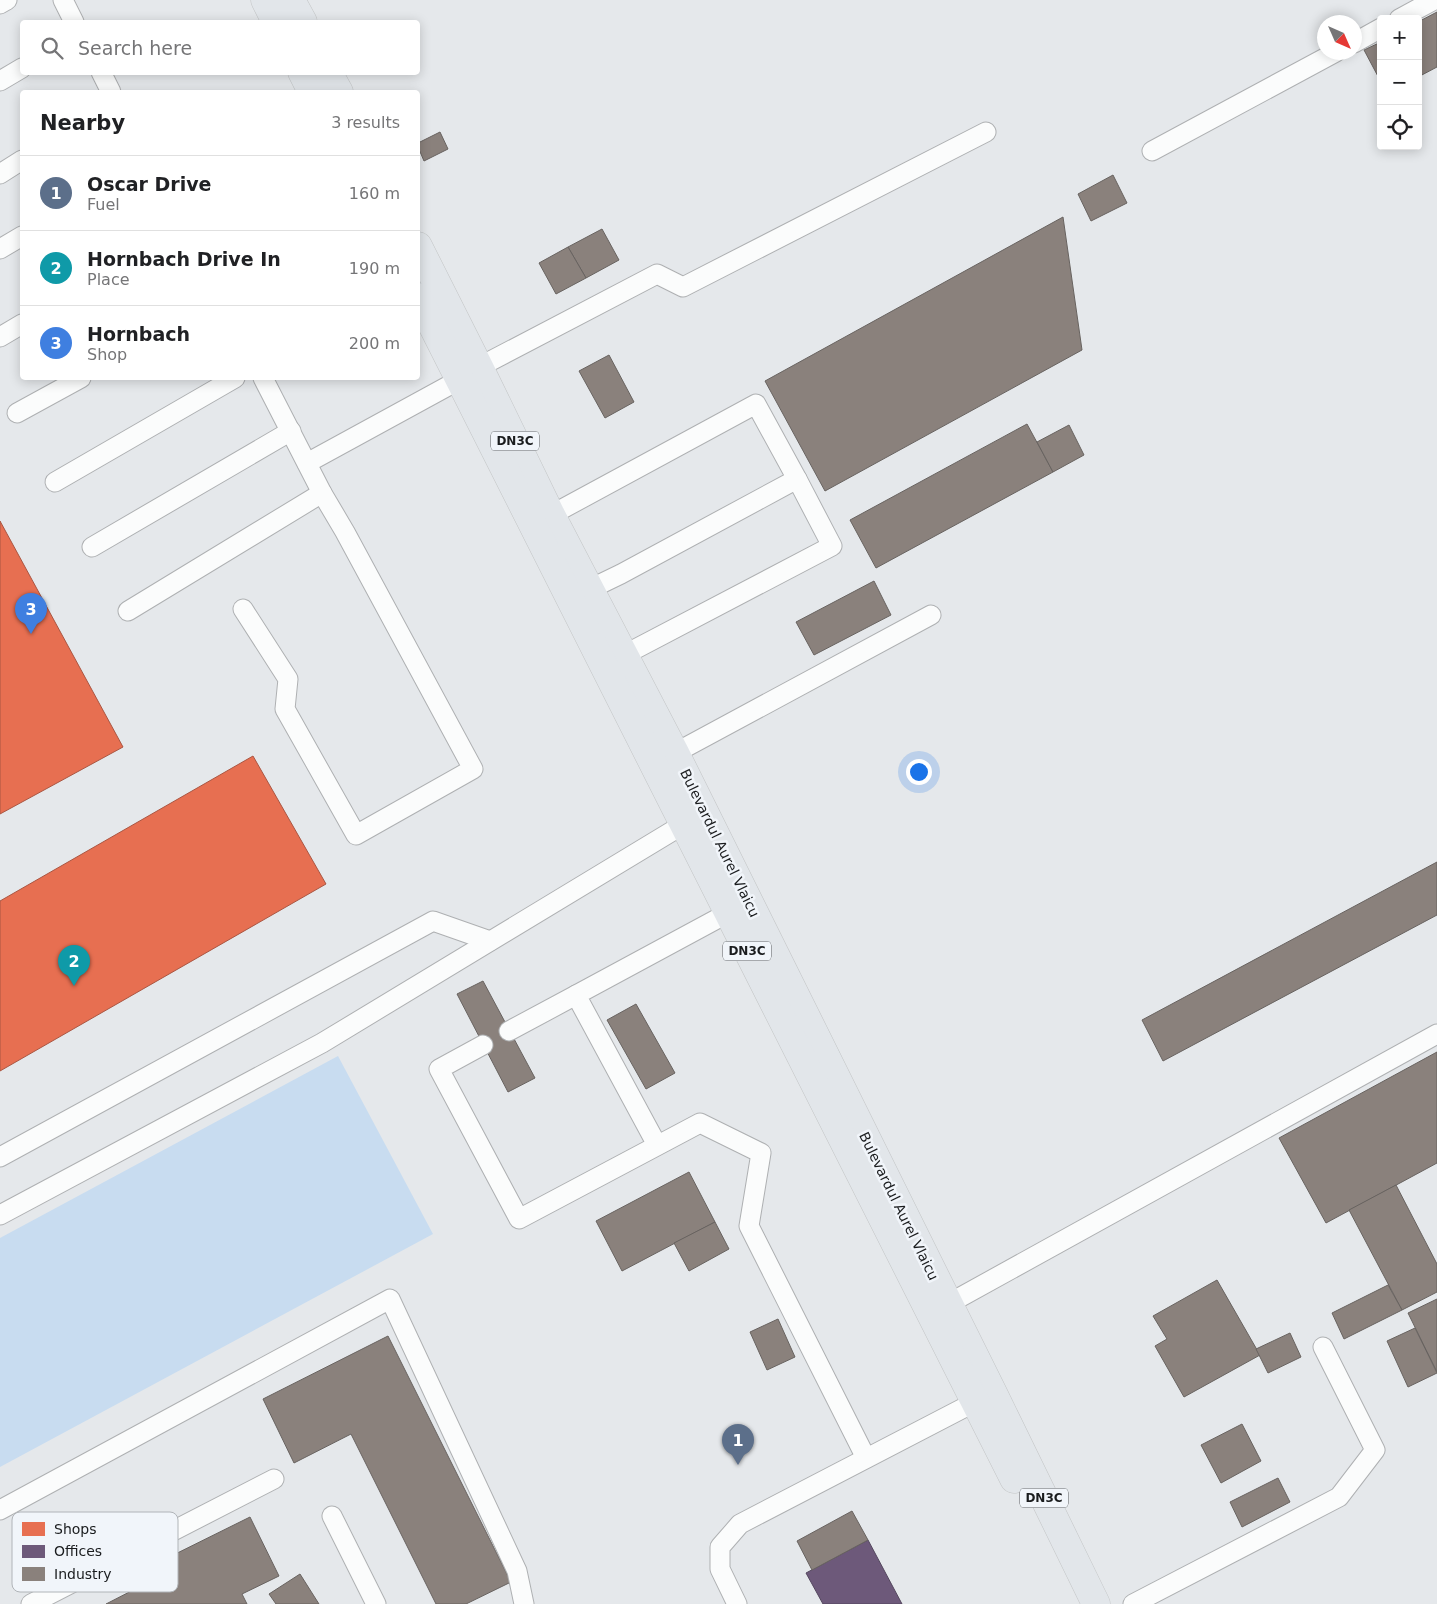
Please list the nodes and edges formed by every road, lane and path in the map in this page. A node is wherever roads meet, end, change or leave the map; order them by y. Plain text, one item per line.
1 (7, 0) edge
2 (62, 0) edge
3 (265, 0) edge
4 (291, 0) edge
5 (1434, 0) edge
6 (0, 4) edge
7 (1406, 15) edge
8 (73, 20) edge
9 (275, 20) edge
10 (302, 20) edge
11 (1377, 30) edge
12 (1362, 38) edge
13 (1321, 60) edge
14 (20, 69) edge
15 (102, 75) edge
16 (304, 75) edge
17 (330, 75) edge
18 (0, 81) edge
19 (110, 90) edge
20 (311, 90) edge
21 (338, 90) edge
22 (986, 132) dead end
23 (1152, 151) dead end
24 (20, 161) edge
25 (0, 174) edge
26 (20, 237) edge
27 (0, 250) edge
28 (420, 251) edge
29 (420, 300) edge
30 (20, 325) edge
31 (0, 337) edge
32 (469, 374) junction
33 (77, 380) edge
34 (232, 380) edge
35 (264, 380) edge
36 (17, 413) dead end
37 (291, 431) junction
38 (307, 464) junction
39 (797, 480) junction
40 (56, 482) dead end
41 (322, 493) junction
42 (551, 515) junction
43 (92, 547) dead end
44 (590, 589) junction
45 (243, 609) dead end
46 (128, 611) dead end
47 (931, 614) dead end
48 (624, 654) junction
49 (675, 753) junction
50 (684, 824) junction
51 (728, 913) junction
52 (490, 941) junction
53 (576, 995) junction
54 (509, 1031) dead end
55 (1437, 1034) edge
56 (483, 1045) dead end
57 (657, 1145) junction
58 (0, 1157) edge
59 (0, 1215) edge
60 (948, 1304) junction
61 (1323, 1347) dead end
62 (975, 1402) junction
63 (866, 1458) junction
64 (274, 1479) dead end
65 (0, 1510) edge
66 (332, 1516) dead end
67 (178, 1528) edge
68 (54, 1592) edge
69 (31, 1604) edge
70 (376, 1604) edge
71 (524, 1604) edge
72 (737, 1604) edge
73 (1078, 1604) edge
74 (1096, 1604) edge
75 (1133, 1604) edge

1 - 6 lane
2 - 8 lane
3 - 9 main road
4 - 10 main road
5 - 7 lane
11 - 12 lane
13 - 23 lane
14 - 18 lane
15 - 19 lane
16 - 20 main road
17 - 21 main road
22 - 32 lane
24 - 25 lane
26 - 27 lane
28 - 32 main road, Bulevardul Aurel Vlaicu / DN3C
29 - 32 main road, Bulevardul Aurel Vlaicu / DN3C
30 - 31 lane
32 - 38 lane
32 - 42 main road, Bulevardul Aurel Vlaicu / DN3C
32 - 50 main road, Bulevardul Aurel Vlaicu / DN3C
33 - 36 lane
34 - 40 lane
35 - 37 lane
37 - 38 lane
37 - 43 lane
38 - 41 lane
39 - 42 lane
39 - 44 lane
39 - 48 lane
41 - 45 lane
41 - 46 lane
42 - 44 main road, Bulevardul Aurel Vlaicu / DN3C
44 - 48 main road, Bulevardul Aurel Vlaicu / DN3C
47 - 49 lane
48 - 49 main road, Bulevardul Aurel Vlaicu / DN3C
49 - 60 main road, Bulevardul Aurel Vlaicu / DN3C
50 - 51 main road, Bulevardul Aurel Vlaicu / DN3C
50 - 52 lane
51 - 53 lane
51 - 62 main road, Bulevardul Aurel Vlaicu / DN3C
52 - 58 lane
52 - 59 lane
53 - 54 lane
53 - 57 lane
55 - 60 lane
56 - 57 lane
57 - 63 lane
60 - 74 main road, Bulevardul Aurel Vlaicu / DN3C
61 - 75 lane
62 - 63 lane
62 - 73 main road, Bulevardul Aurel Vlaicu / DN3C
63 - 72 lane
64 - 67 lane
65 - 71 lane
66 - 70 lane
68 - 69 lane

